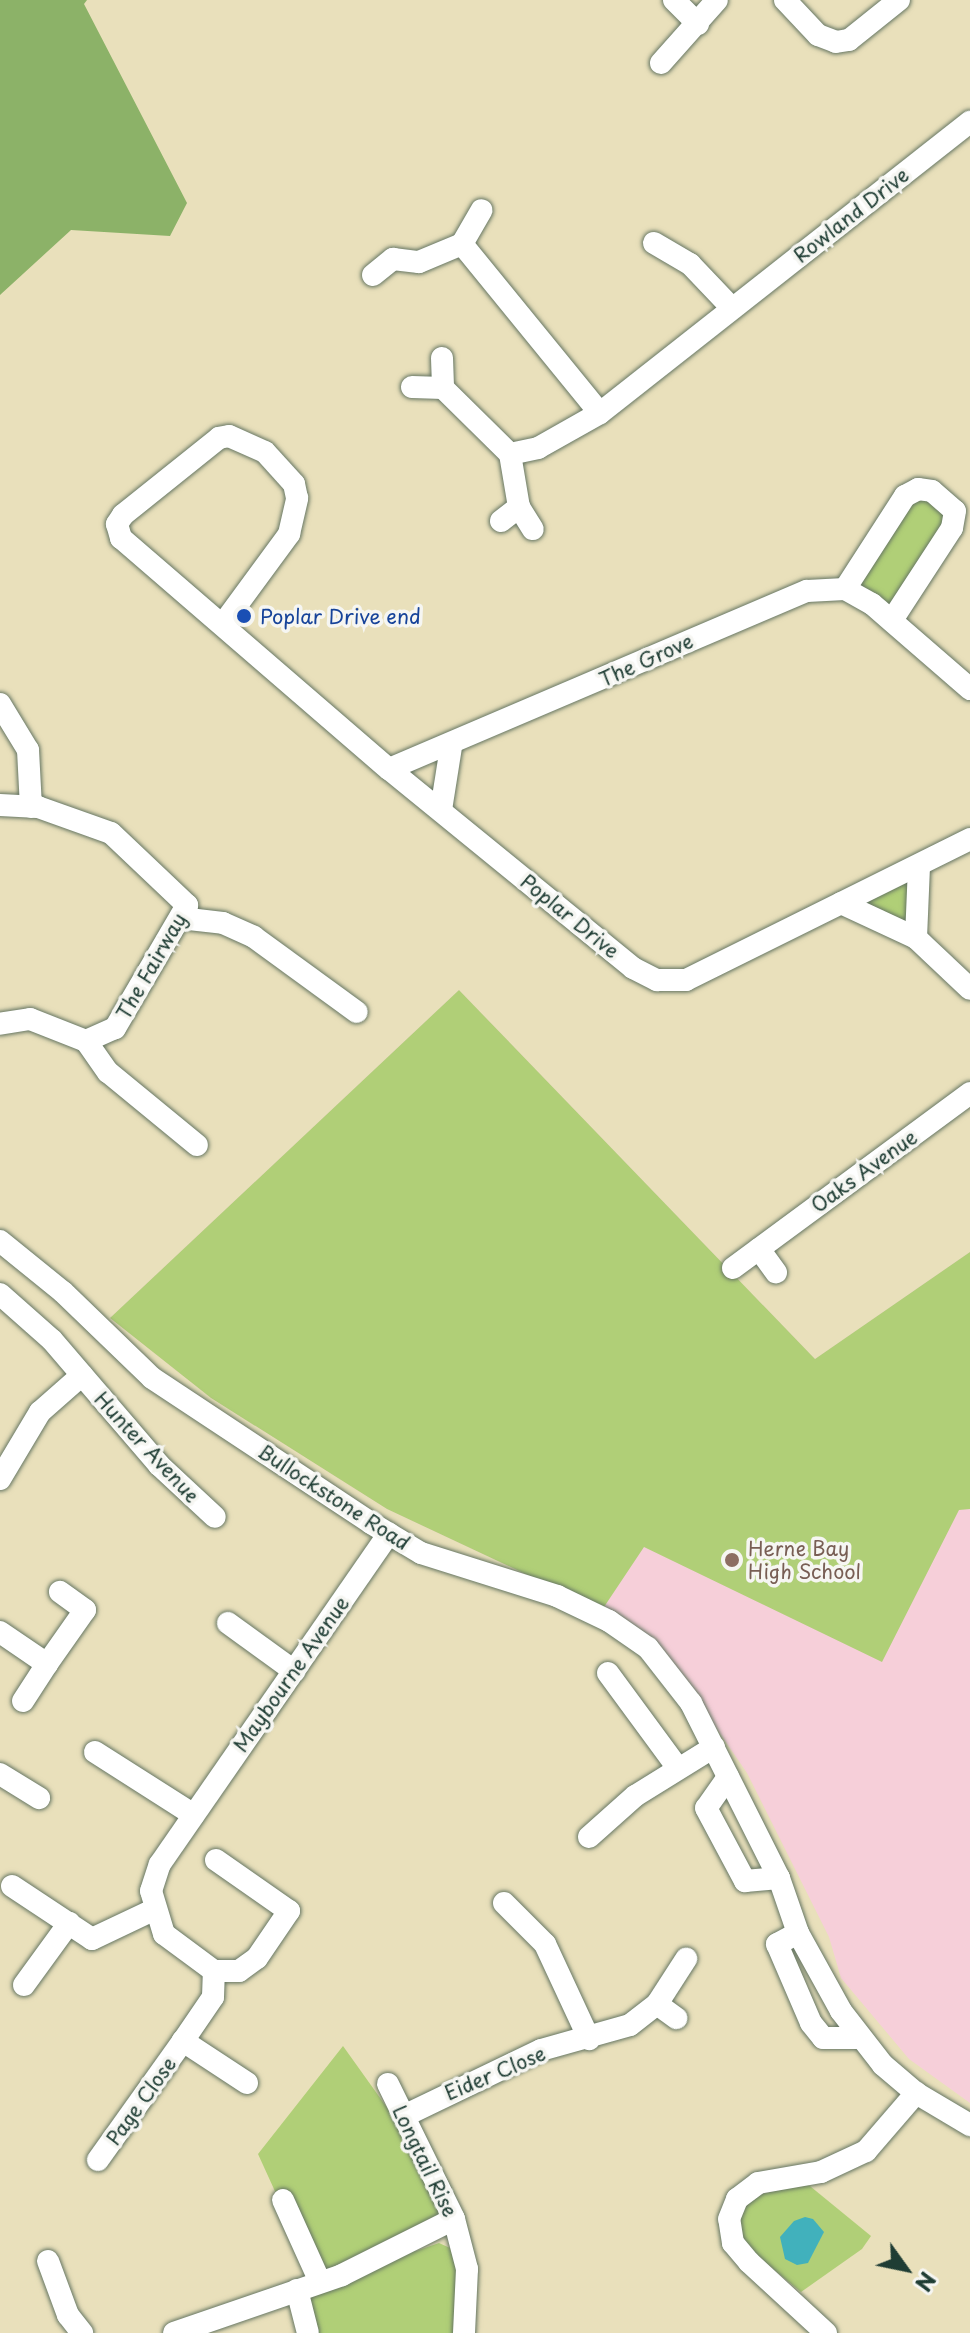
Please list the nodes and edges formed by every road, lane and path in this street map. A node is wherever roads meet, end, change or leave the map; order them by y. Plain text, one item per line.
1 (674, 0) edge
2 (717, 0) edge
3 (785, 0) edge
4 (899, 0) edge
5 (698, 24) junction
6 (661, 63) dead end
7 (966, 135) edge
8 (482, 210) dead end
9 (654, 243) dead end
10 (462, 244) junction
11 (373, 275) dead end
12 (731, 307) junction
13 (442, 358) dead end
14 (412, 387) dead end
15 (443, 388) junction
16 (600, 413) junction
17 (510, 454) junction
18 (533, 529) dead end
19 (845, 589) junction
20 (892, 620) junction
21 (223, 624) junction
22 (970, 689) edge
23 (0, 704) edge
24 (451, 747) junction
25 (389, 769) junction
26 (0, 805) edge
27 (31, 807) junction
28 (441, 810) junction
29 (970, 839) edge
30 (919, 866) junction
31 (841, 903) junction
32 (180, 918) junction
33 (916, 938) junction
34 (970, 989) edge
35 (357, 1012) dead end
36 (0, 1024) edge
37 (86, 1041) junction
38 (970, 1093) edge
39 (197, 1145) dead end
40 (0, 1241) edge
41 (759, 1249) junction
42 (733, 1268) dead end
43 (776, 1272) dead end
44 (0, 1294) edge
45 (82, 1375) junction
46 (0, 1479) edge
47 (215, 1517) dead end
48 (389, 1533) junction
49 (60, 1592) dead end
50 (228, 1623) dead end
51 (0, 1632) edge
52 (47, 1664) junction
53 (294, 1671) junction
54 (608, 1673) dead end
55 (23, 1701) dead end
56 (714, 1747) junction
57 (95, 1752) dead end
58 (677, 1767) junction
59 (0, 1774) edge
60 (728, 1777) junction
61 (39, 1798) dead end
62 (194, 1815) junction
63 (589, 1837) dead end
64 (216, 1860) dead end
65 (779, 1878) junction
66 (12, 1886) dead end
67 (504, 1903) dead end
68 (153, 1910) junction
69 (69, 1923) junction
70 (798, 1933) junction
71 (686, 1959) dead end
72 (214, 1971) junction
73 (24, 1985) dead end
74 (657, 2004) junction
75 (676, 2018) dead end
76 (859, 2038) junction
77 (589, 2039) junction
78 (183, 2041) junction
79 (247, 2083) dead end
80 (388, 2084) dead end
81 (916, 2093) junction
82 (406, 2115) junction
83 (970, 2125) edge
84 (98, 2160) dead end
85 (283, 2200) dead end
86 (454, 2219) junction
87 (48, 2261) dead end
88 (320, 2282) junction
89 (297, 2290) junction
90 (82, 2333) edge
91 (174, 2333) edge
92 (308, 2333) edge
93 (464, 2333) edge
94 (826, 2333) edge

1 - 5 street
2 - 5 street
3 - 4 street
5 - 6 street
7 - 12 street, Rowland Drive
8 - 10 street
9 - 12 street
10 - 11 street
10 - 16 street
12 - 16 street, Rowland Drive
13 - 15 street
14 - 15 street
15 - 17 street
16 - 17 street, Rowland Drive
17 - 18 street
19 - 20 street
19 - 20 street
19 - 24 street, The Grove
20 - 22 street
21 - 21 street, Poplar Drive
21 - 25 street, Poplar Drive
23 - 27 street
24 - 25 street, The Grove
24 - 28 street
25 - 28 street, Poplar Drive
26 - 27 street, The Fairway
27 - 32 street, The Fairway
28 - 31 street, Poplar Drive
29 - 30 street, Poplar Drive
30 - 31 street, Poplar Drive
30 - 33 street
31 - 33 street
32 - 35 street
32 - 37 street, The Fairway
33 - 34 street
36 - 37 street
37 - 39 street
38 - 41 street, Oaks Avenue
40 - 48 street, Bullockstone Road
41 - 42 street, Oaks Avenue
41 - 43 street
44 - 45 street, Hunter Avenue
45 - 46 street, Hunter Avenue
45 - 47 street, Hunter Avenue
48 - 53 street, Maybourne Avenue
48 - 56 street, Bullockstone Road
49 - 52 street
50 - 53 street
51 - 52 street
52 - 55 street
53 - 62 street, Maybourne Avenue
54 - 58 street
56 - 58 street
56 - 60 street, Bullockstone Road
57 - 62 street
58 - 63 street
59 - 61 street
60 - 65 street, Bullockstone Road
60 - 65 street
62 - 68 street, Maybourne Avenue
64 - 72 street
65 - 70 street, Bullockstone Road
66 - 69 street
67 - 77 street
68 - 69 street
68 - 72 street
69 - 73 street
70 - 76 street, Bullockstone Road
70 - 76 street
71 - 74 street, Eider Close
72 - 78 street
74 - 75 street
74 - 77 street, Eider Close
76 - 81 street, Bullockstone Road
77 - 82 street, Eider Close
78 - 79 street
78 - 84 street, Page Close
80 - 82 street, Longtail Rise
81 - 83 street, Bullockstone Road
81 - 94 street
82 - 86 street, Longtail Rise
85 - 88 street
86 - 88 street
86 - 93 street, Longtail Rise
87 - 90 street
88 - 89 street
89 - 91 street
89 - 92 street

